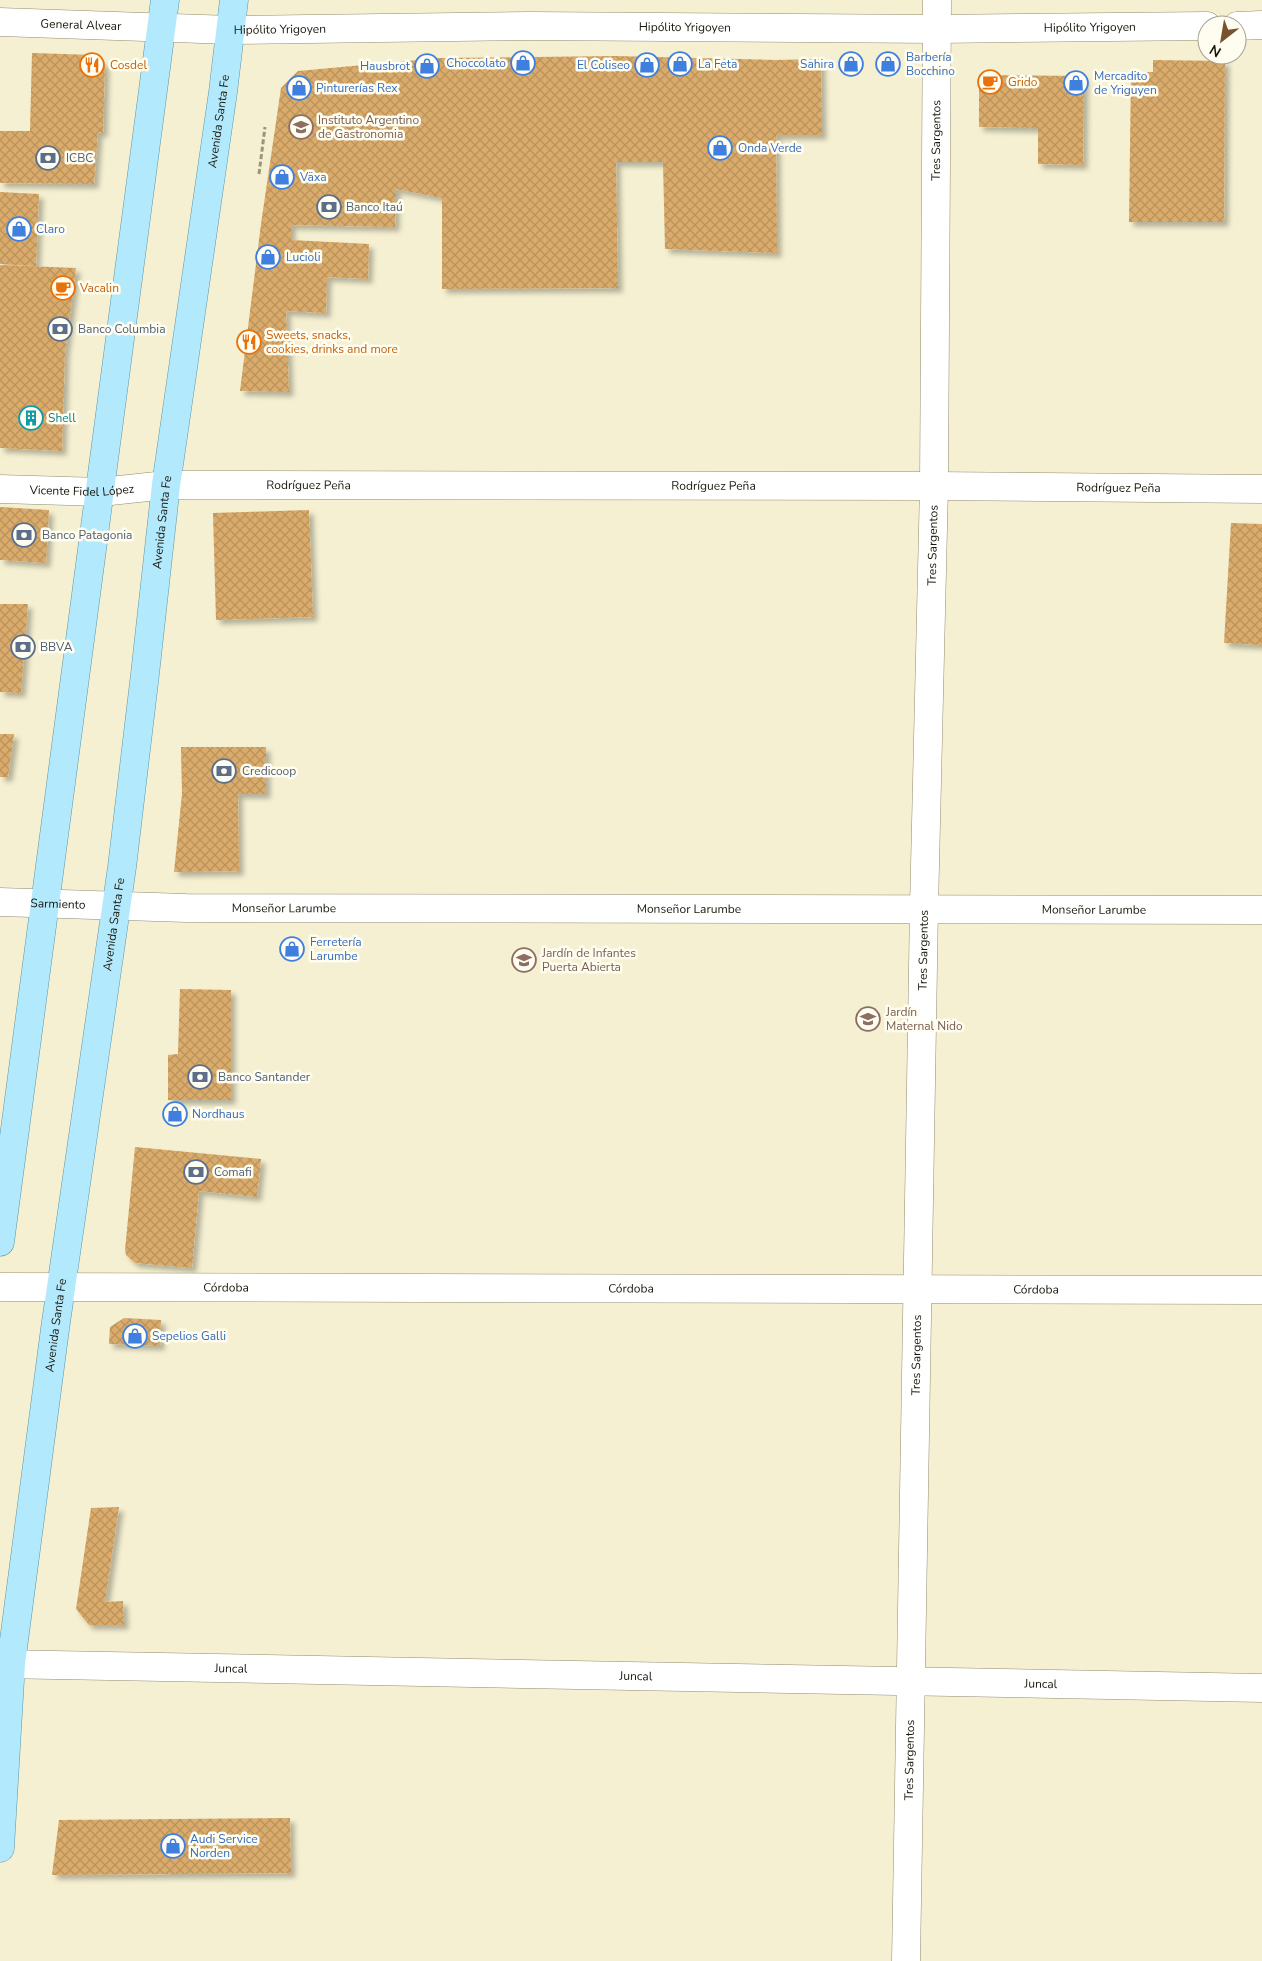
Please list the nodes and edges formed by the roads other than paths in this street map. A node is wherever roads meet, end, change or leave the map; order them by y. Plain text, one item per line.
1 (165, 0) edge
2 (234, 0) edge
3 (937, 0) edge
4 (0, 22) edge
5 (1262, 25) edge
6 (1197, 26) edge
7 (1247, 26) edge
8 (162, 27) junction
9 (937, 29) junction
10 (231, 30) junction
11 (166, 485) junction
12 (934, 486) junction
13 (0, 489) edge
14 (1262, 489) edge
15 (101, 492) junction
16 (0, 902) edge
17 (45, 904) junction
18 (116, 907) junction
19 (924, 908) junction
20 (1262, 910) edge
21 (0, 1242) edge
22 (0, 1287) edge
23 (61, 1288) junction
24 (918, 1289) junction
25 (1262, 1290) edge
26 (6, 1664) edge
27 (910, 1681) junction
28 (1262, 1688) edge
29 (0, 1848) edge
30 (906, 1961) edge

1 - 8 main road
2 - 10 main road, Avenida Santa Fe
3 - 9 street, Tres Sargentos
4 - 8 street, General Alvear
5 - 7 street
6 - 9 street, Hipólito Yrigoyen
8 - 10 street, Hipólito Yrigoyen
8 - 15 main road
9 - 10 street, Hipólito Yrigoyen
9 - 12 street, Tres Sargentos
10 - 11 main road, Avenida Santa Fe
11 - 12 street, Rodríguez Peña
11 - 15 street, Vicente Fidel López
11 - 18 main road, Avenida Santa Fe
12 - 14 street, Rodríguez Peña
12 - 19 street, Tres Sargentos
13 - 15 street, Vicente Fidel López
15 - 17 main road
16 - 17 street, Sarmiento
17 - 18 street, Sarmiento
17 - 21 main road
18 - 19 street, Monseñor Larumbe
18 - 23 main road, Avenida Santa Fe
19 - 20 street, Monseñor Larumbe
19 - 24 street, Tres Sargentos
22 - 23 street, Córdoba
23 - 24 street, Córdoba
23 - 26 main road, Avenida Santa Fe
24 - 25 street, Córdoba
24 - 27 street, Tres Sargentos
26 - 27 street, Juncal
26 - 29 main road, Avenida Santa Fe
27 - 28 street, Juncal
27 - 30 street, Tres Sargentos

